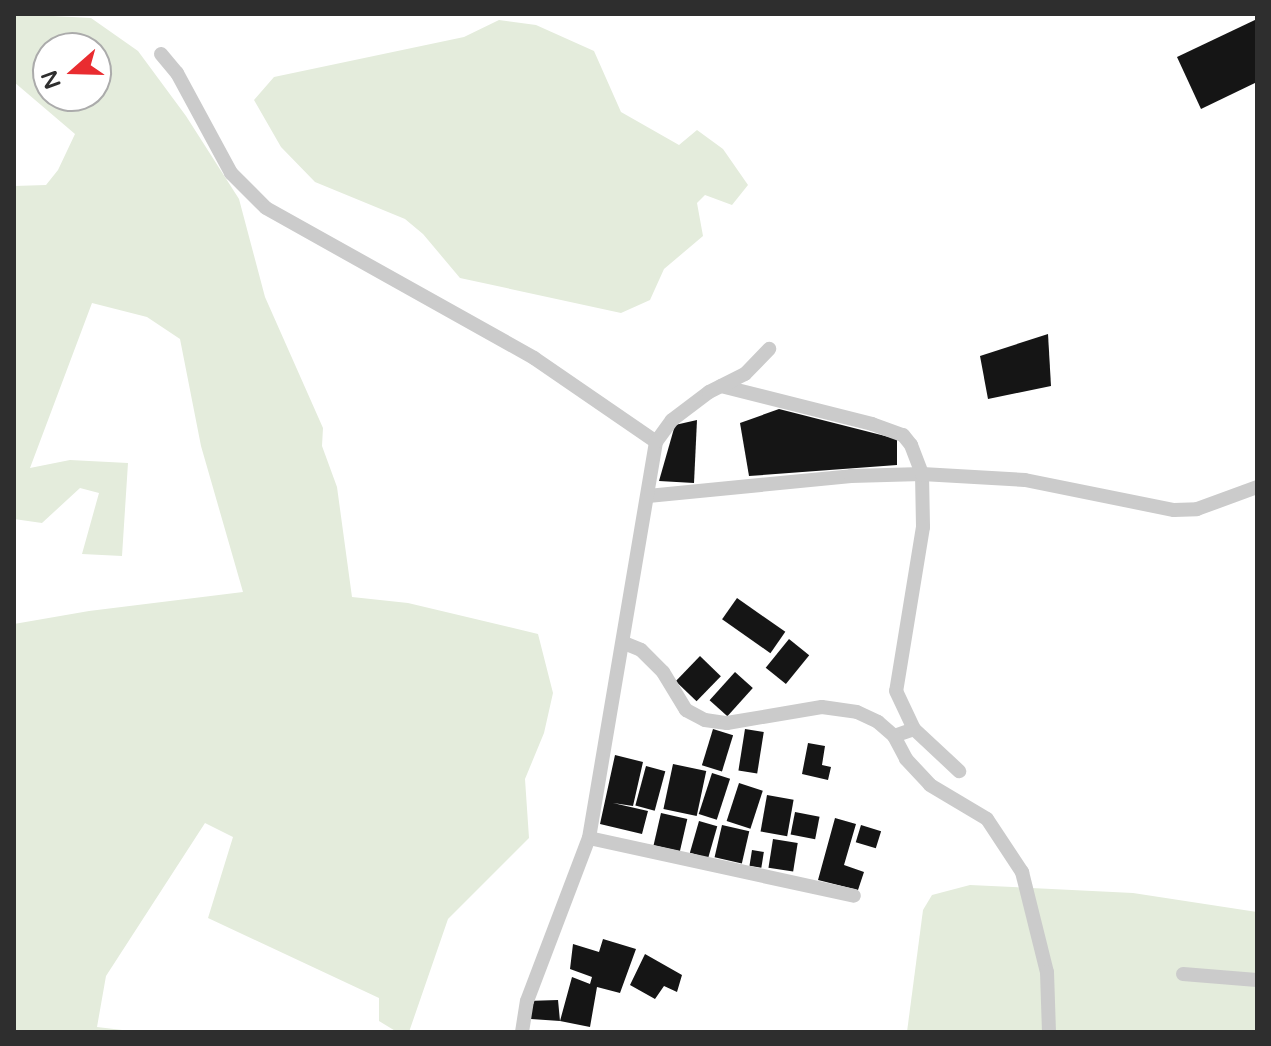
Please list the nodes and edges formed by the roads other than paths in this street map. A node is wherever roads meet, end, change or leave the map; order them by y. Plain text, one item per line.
1 (161, 54) dead end
2 (769, 349) dead end
3 (721, 386) junction
4 (656, 442) junction
5 (922, 474) junction
6 (1257, 487) edge
7 (648, 496) junction
8 (624, 643) junction
9 (914, 729) junction
10 (894, 736) junction
11 (959, 771) dead end
12 (589, 838) junction
13 (854, 896) dead end
14 (1183, 974) dead end
15 (1257, 980) edge
16 (522, 1032) edge
17 (1049, 1032) edge

1 - 4 street
2 - 3 street
3 - 4 street
3 - 5 street
4 - 7 street
5 - 6 street
5 - 7 street
5 - 9 street
7 - 8 street
8 - 10 street
8 - 12 street
9 - 10 street
9 - 11 street
10 - 17 street
12 - 13 street
12 - 16 street
14 - 15 street

